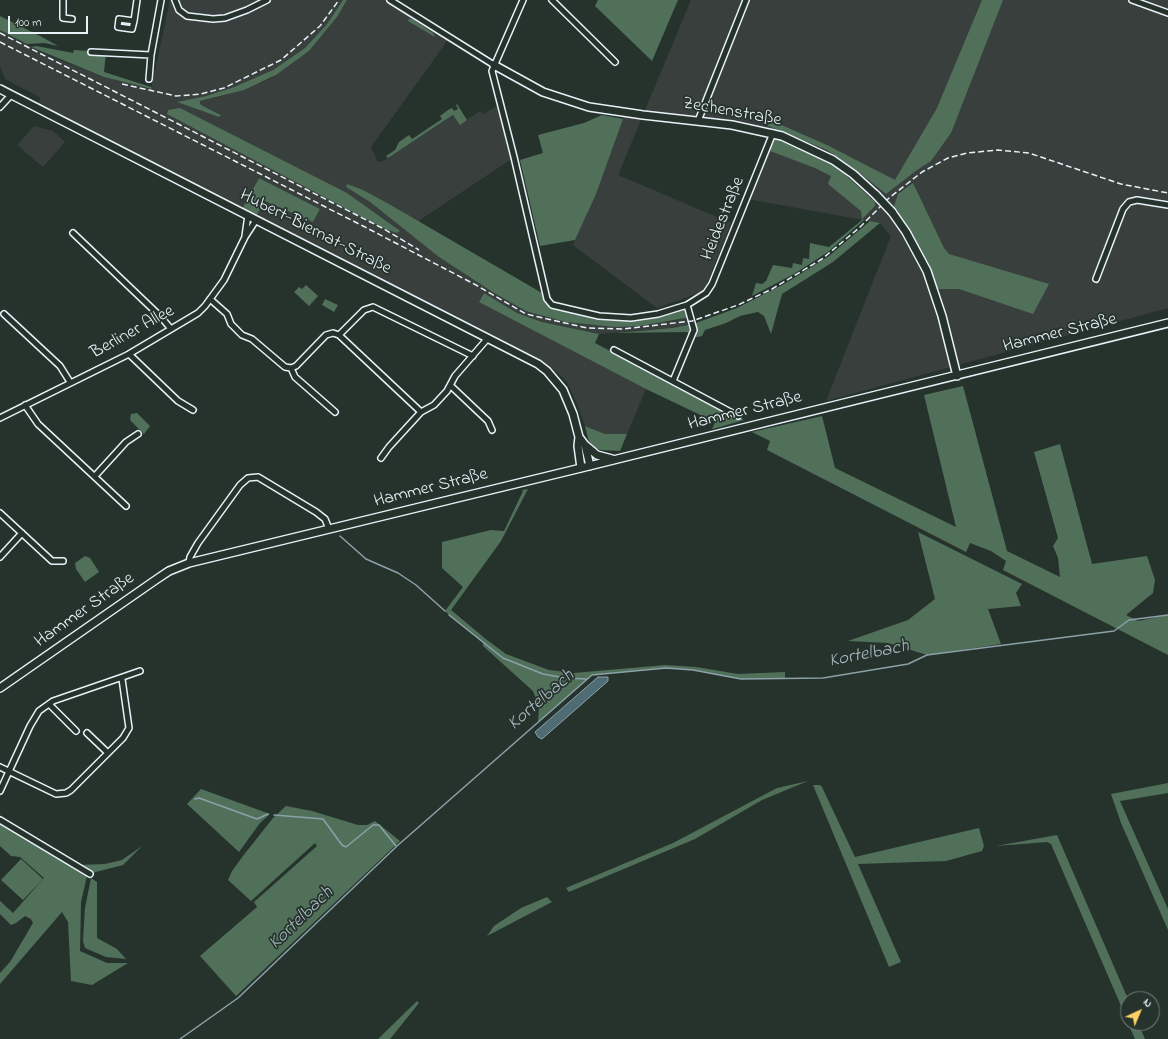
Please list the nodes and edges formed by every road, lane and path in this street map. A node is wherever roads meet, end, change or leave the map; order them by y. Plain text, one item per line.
1 (63, 0) edge
2 (137, 0) edge
3 (161, 0) edge
4 (174, 0) edge
5 (267, 0) edge
6 (390, 0) edge
7 (523, 0) edge
8 (552, 0) edge
9 (746, 0) edge
10 (1132, 0) edge
11 (1168, 13) edge
12 (72, 19) dead end
13 (134, 21) dead end
14 (90, 52) dead end
15 (151, 55) junction
16 (615, 62) dead end
17 (494, 65) junction
18 (149, 79) dead end
19 (0, 89) edge
20 (11, 95) junction
21 (0, 107) edge
22 (698, 121) junction
23 (773, 133) junction
24 (1168, 204) edge
25 (248, 215) junction
26 (256, 220) junction
27 (73, 233) dead end
28 (245, 237) junction
29 (1096, 279) dead end
30 (210, 299) junction
31 (686, 305) junction
32 (4, 314) dead end
33 (1168, 323) edge
34 (171, 329) junction
35 (339, 335) junction
36 (488, 338) junction
37 (614, 350) dead end
38 (129, 354) junction
39 (473, 356) junction
40 (291, 368) junction
41 (957, 376) junction
42 (673, 381) junction
43 (70, 382) junction
44 (451, 386) junction
45 (25, 405) junction
46 (193, 410) dead end
47 (335, 412) dead end
48 (421, 412) junction
49 (738, 416) dead end
50 (0, 418) edge
51 (492, 430) dead end
52 (138, 434) dead end
53 (579, 437) junction
54 (585, 445) junction
55 (381, 458) dead end
56 (616, 459) junction
57 (590, 466) junction
58 (581, 468) junction
59 (95, 476) junction
60 (126, 506) dead end
61 (0, 513) edge
62 (330, 529) junction
63 (22, 533) junction
64 (0, 557) edge
65 (63, 561) dead end
66 (189, 563) junction
67 (140, 671) dead end
68 (122, 679) junction
69 (0, 688) edge
70 (49, 704) junction
71 (76, 731) dead end
72 (87, 733) dead end
73 (108, 753) junction
74 (0, 767) edge
75 (9, 771) junction
76 (0, 791) edge
77 (0, 820) edge
78 (90, 874) dead end

1 - 12 street
2 - 13 street
3 - 15 street
4 - 5 street
6 - 17 street, Zechenstraße
7 - 17 street
8 - 16 street
9 - 22 street
10 - 11 street
14 - 15 street
15 - 18 street
17 - 22 street, Zechenstraße
17 - 31 street
19 - 20 street, Hubert-Biernat-Straße
20 - 21 street
20 - 25 street, Hubert-Biernat-Straße
22 - 23 street, Zechenstraße
23 - 31 street, Heidestraße
23 - 41 street, Zechenstraße, bridge
24 - 29 street
25 - 26 street, Hubert-Biernat-Straße
25 - 28 street, Berliner Allee
26 - 28 street, Berliner Allee
26 - 36 street, Hubert-Biernat-Straße
27 - 34 street
28 - 30 street, Berliner Allee
30 - 34 street, Berliner Allee
30 - 40 street
31 - 42 street
32 - 43 street
33 - 41 street, Hammer Straße
34 - 38 street, Berliner Allee
35 - 39 street
35 - 40 street
35 - 48 street
36 - 39 street
36 - 53 street, Hubert-Biernat-Straße
37 - 42 street
38 - 43 street, Berliner Allee
38 - 46 street
39 - 44 street
40 - 47 street
41 - 56 street, Hammer Straße
42 - 49 street
43 - 45 street, Berliner Allee
44 - 48 street
44 - 51 street
45 - 50 street, Berliner Allee
45 - 59 street
48 - 55 street
52 - 59 street
53 - 54 street, Hubert-Biernat-Straße
53 - 58 street, Hubert-Biernat-Straße
54 - 56 street
54 - 57 street, Hubert-Biernat-Straße
56 - 57 street, Hammer Straße
57 - 58 street, Hammer Straße
58 - 62 street, Hammer Straße
59 - 60 street
61 - 63 street
62 - 66 street, Hammer Straße
62 - 66 street
63 - 64 street
63 - 65 street
66 - 69 street, Hammer Straße
67 - 68 street
68 - 70 street
68 - 73 street
70 - 71 street
70 - 75 street
72 - 73 street
73 - 75 street
74 - 75 street
75 - 76 street
77 - 78 street

